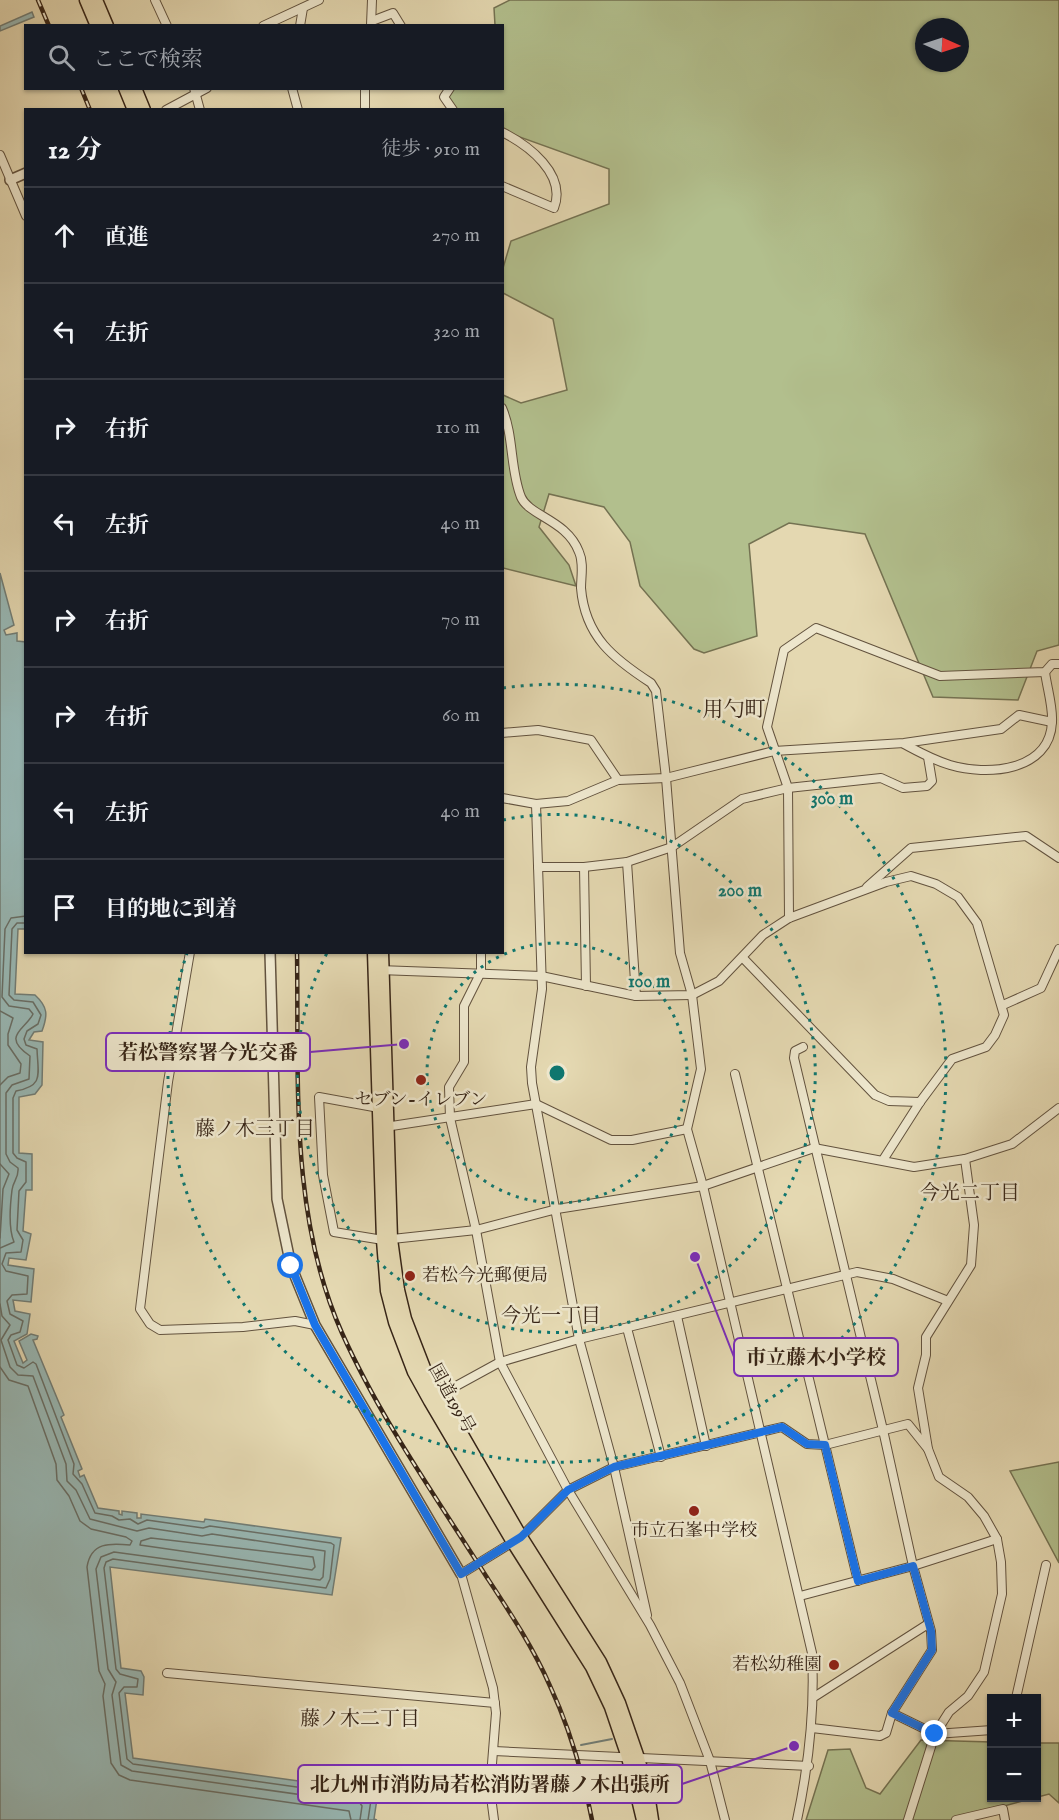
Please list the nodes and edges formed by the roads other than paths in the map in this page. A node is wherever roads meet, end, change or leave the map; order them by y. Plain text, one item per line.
1 (86, 0) edge
2 (96, 0) edge
3 (155, 0) edge
4 (319, 0) edge
5 (372, 0) edge
6 (303, 8) junction
7 (371, 23) edge
8 (97, 24) edge
9 (106, 24) edge
10 (166, 24) edge
11 (267, 24) edge
12 (300, 24) edge
13 (399, 24) edge
14 (126, 90) edge
15 (136, 90) edge
16 (293, 90) edge
17 (365, 90) edge
18 (449, 90) edge
19 (196, 92) edge
20 (133, 108) edge
21 (143, 108) edge
22 (169, 108) edge
23 (200, 108) edge
24 (297, 108) edge
25 (365, 108) edge
26 (452, 108) edge
27 (504, 133) edge
28 (0, 155) edge
29 (24, 174) edge
30 (10, 180) junction
31 (504, 187) edge
32 (24, 212) edge
33 (504, 413) edge
34 (1059, 664) edge
35 (1045, 672) junction
36 (1052, 722) junction
37 (504, 733) edge
38 (904, 743) junction
39 (774, 751) junction
40 (928, 757) junction
41 (666, 778) junction
42 (618, 780) junction
43 (788, 788) junction
44 (504, 798) edge
45 (536, 804) junction
46 (672, 847) junction
47 (1059, 858) edge
48 (627, 862) junction
49 (538, 867) junction
50 (584, 867) junction
51 (864, 890) junction
52 (789, 918) junction
53 (1059, 949) edge
54 (190, 954) edge
55 (270, 954) edge
56 (375, 954) edge
57 (382, 954) edge
58 (481, 954) edge
59 (743, 958) junction
60 (379, 970) junction
61 (481, 972) junction
62 (541, 976) junction
63 (586, 986) junction
64 (692, 995) junction
65 (636, 996) junction
66 (1003, 1005) junction
67 (803, 1047) dead end
68 (735, 1074) dead end
69 (920, 1102) junction
70 (536, 1104) junction
71 (379, 1108) junction
72 (1059, 1108) edge
73 (450, 1118) junction
74 (385, 1127) junction
75 (687, 1129) junction
76 (814, 1148) junction
77 (965, 1159) junction
78 (883, 1160) junction
79 (758, 1166) junction
80 (703, 1186) junction
81 (557, 1209) junction
82 (476, 1230) junction
83 (387, 1240) junction
84 (844, 1276) junction
85 (789, 1289) junction
86 (948, 1301) junction
87 (731, 1303) junction
88 (677, 1316) junction
89 (315, 1325) junction
90 (627, 1328) junction
91 (579, 1339) junction
92 (865, 1358) junction
93 (500, 1362) junction
94 (808, 1372) junction
95 (434, 1398) junction
96 (883, 1430) junction
97 (761, 1434) junction
98 (825, 1445) junction
99 (706, 1446) junction
100 (928, 1449) junction
101 (661, 1456) junction
102 (614, 1467) junction
103 (568, 1490) junction
104 (517, 1539) junction
105 (997, 1539) junction
106 (1046, 1565) dead end
107 (913, 1566) junction
108 (461, 1574) junction
109 (858, 1581) junction
110 (800, 1596) junction
111 (928, 1624) junction
112 (650, 1625) junction
113 (167, 1673) dead end
114 (1017, 1694) edge
115 (814, 1697) junction
116 (495, 1703) junction
117 (892, 1713) junction
118 (812, 1728) junction
119 (987, 1730) edge
120 (935, 1734) junction
121 (494, 1751) junction
122 (633, 1757) junction
123 (710, 1761) junction
124 (808, 1766) junction
125 (494, 1820) edge
126 (643, 1820) edge
127 (652, 1820) edge
128 (725, 1820) edge
129 (797, 1820) edge
130 (908, 1820) edge
131 (956, 1820) edge
132 (1005, 1820) edge

1 - 8 highway
2 - 9 highway
3 - 10 street
4 - 6 street
5 - 7 street
6 - 11 street
6 - 12 street
7 - 13 street
14 - 20 highway
15 - 21 highway
16 - 24 street
17 - 25 street
18 - 26 street
19 - 22 street
19 - 23 street
27 - 31 street
28 - 30 street
29 - 30 street
30 - 32 street
33 - 41 street
34 - 35 street
35 - 36 street
35 - 39 street
36 - 38 street
36 - 40 street
37 - 42 street
38 - 39 street
38 - 40 street
39 - 41 street
39 - 43 street
40 - 43 street
41 - 42 street
41 - 46 street
42 - 45 street
43 - 46 street
43 - 52 street
44 - 45 street
45 - 49 street
46 - 48 street
46 - 64 street
47 - 51 street
48 - 50 street
48 - 65 street
49 - 50 street
49 - 62 street
50 - 63 street
51 - 52 street
51 - 66 street
52 - 59 street
53 - 66 street
54 - 89 street
55 - 89 street
56 - 60 highway, 国道199号
57 - 60 highway, 国道199号
58 - 61 street
59 - 64 street
59 - 69 street
60 - 61 street
60 - 71 highway, 国道199号
60 - 74 highway, 国道199号
61 - 62 street
61 - 73 street
62 - 63 street
62 - 70 street
63 - 65 street
64 - 65 street
64 - 75 street
66 - 69 street
67 - 76 street
68 - 79 street
69 - 78 street
70 - 73 street
70 - 75 street
70 - 81 street
71 - 74 highway, 国道199号
71 - 83 street
72 - 77 street
73 - 74 street
73 - 82 street
74 - 83 highway, 国道199号
75 - 80 street
76 - 78 street
76 - 79 street
76 - 84 street
77 - 78 street
77 - 86 street
79 - 80 street
79 - 85 street
80 - 81 street
80 - 87 street
81 - 82 street
81 - 91 street
82 - 83 street
82 - 93 street
83 - 95 highway, 国道199号
84 - 85 street
84 - 86 street
84 - 92 street
85 - 87 street
85 - 94 street
86 - 100 street
87 - 88 street
87 - 97 street
88 - 90 street
88 - 99 street
89 - 108 street
90 - 91 street
90 - 101 street
91 - 93 street
91 - 102 street
92 - 94 street
92 - 96 street
93 - 95 street
93 - 103 street
94 - 98 street
95 - 104 highway, 国道199号
96 - 98 street
96 - 100 street
96 - 107 street
97 - 98 street
97 - 99 street
97 - 110 street
98 - 109 street
99 - 101 street
100 - 105 street
101 - 102 street
102 - 103 street
102 - 112 street
103 - 104 street
103 - 112 street
104 - 108 street
104 - 122 highway, 国道199号
105 - 107 street
105 - 120 street
106 - 114 street
107 - 109 street
107 - 111 street
108 - 116 street
109 - 110 street
110 - 115 street
111 - 115 street
111 - 117 street
112 - 123 street
113 - 116 street
115 - 118 street
116 - 121 street
117 - 118 street
117 - 120 street
118 - 124 street
119 - 120 street
120 - 130 street
121 - 122 street
121 - 125 street
122 - 123 street
122 - 126 highway, 国道199号
122 - 127 highway, 国道199号
123 - 124 street
123 - 128 street
124 - 129 street
131 - 132 street

